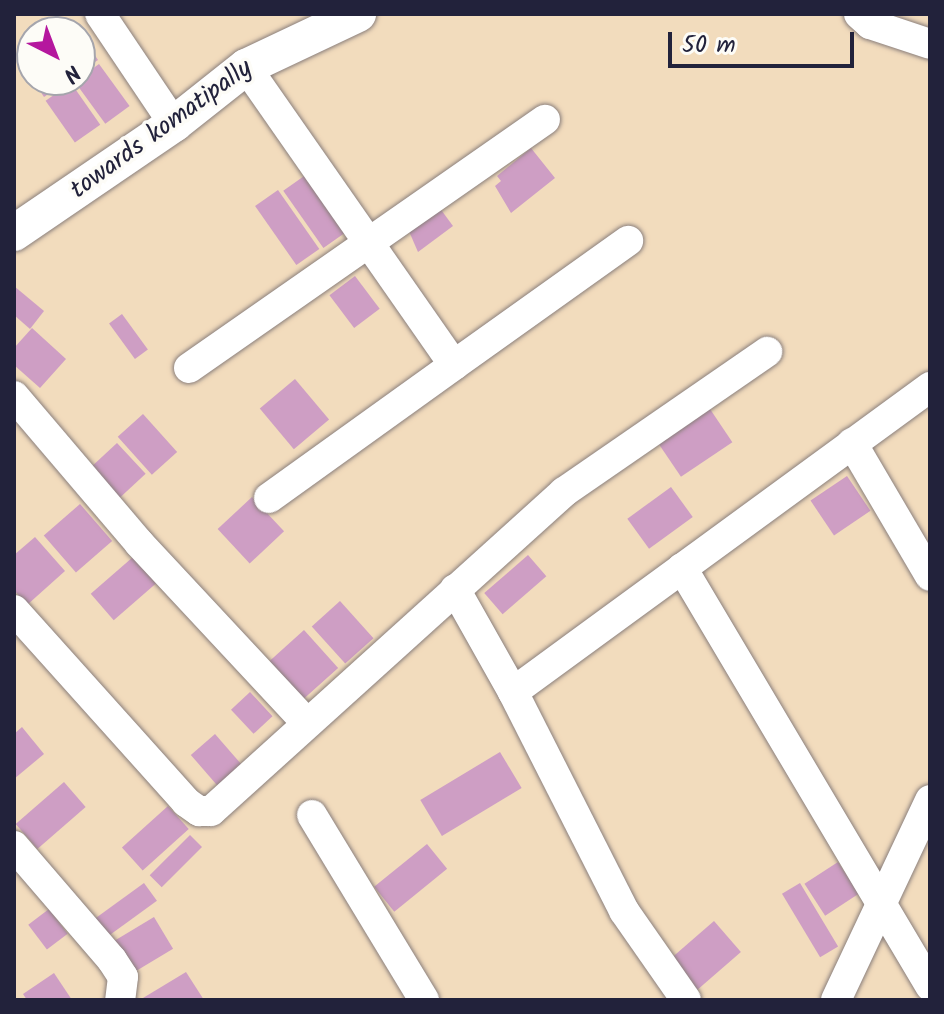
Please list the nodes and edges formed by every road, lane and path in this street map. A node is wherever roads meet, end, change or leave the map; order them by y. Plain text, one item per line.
1 (100, 14) edge
2 (358, 14) edge
3 (859, 14) edge
4 (930, 44) edge
5 (246, 67) junction
6 (545, 120) dead end
7 (174, 124) junction
8 (14, 233) edge
9 (628, 241) dead end
10 (371, 242) junction
11 (767, 352) dead end
12 (454, 365) junction
13 (189, 368) dead end
14 (930, 387) edge
15 (14, 396) edge
16 (852, 443) junction
17 (269, 498) dead end
18 (682, 568) junction
19 (930, 576) edge
20 (455, 589) junction
21 (14, 610) edge
22 (513, 692) junction
23 (307, 723) junction
24 (930, 800) edge
25 (312, 815) dead end
26 (14, 846) edge
27 (884, 904) junction
28 (930, 986) edge
29 (120, 1000) edge
30 (424, 1000) edge
31 (686, 1000) edge
32 (836, 1000) edge

1 - 7 street
2 - 5 street, towards komatipally
3 - 4 street
5 - 7 street, towards komatipally
5 - 10 street
6 - 10 street
7 - 8 street, towards komatipally
9 - 12 street
10 - 12 street
10 - 13 street
11 - 20 street
12 - 17 street
14 - 16 street
15 - 23 street
16 - 18 street
16 - 19 street
18 - 22 street
18 - 27 street
20 - 22 street
20 - 23 street
21 - 23 street
22 - 31 street
24 - 27 street
25 - 30 street
26 - 29 street
27 - 28 street
27 - 32 street

